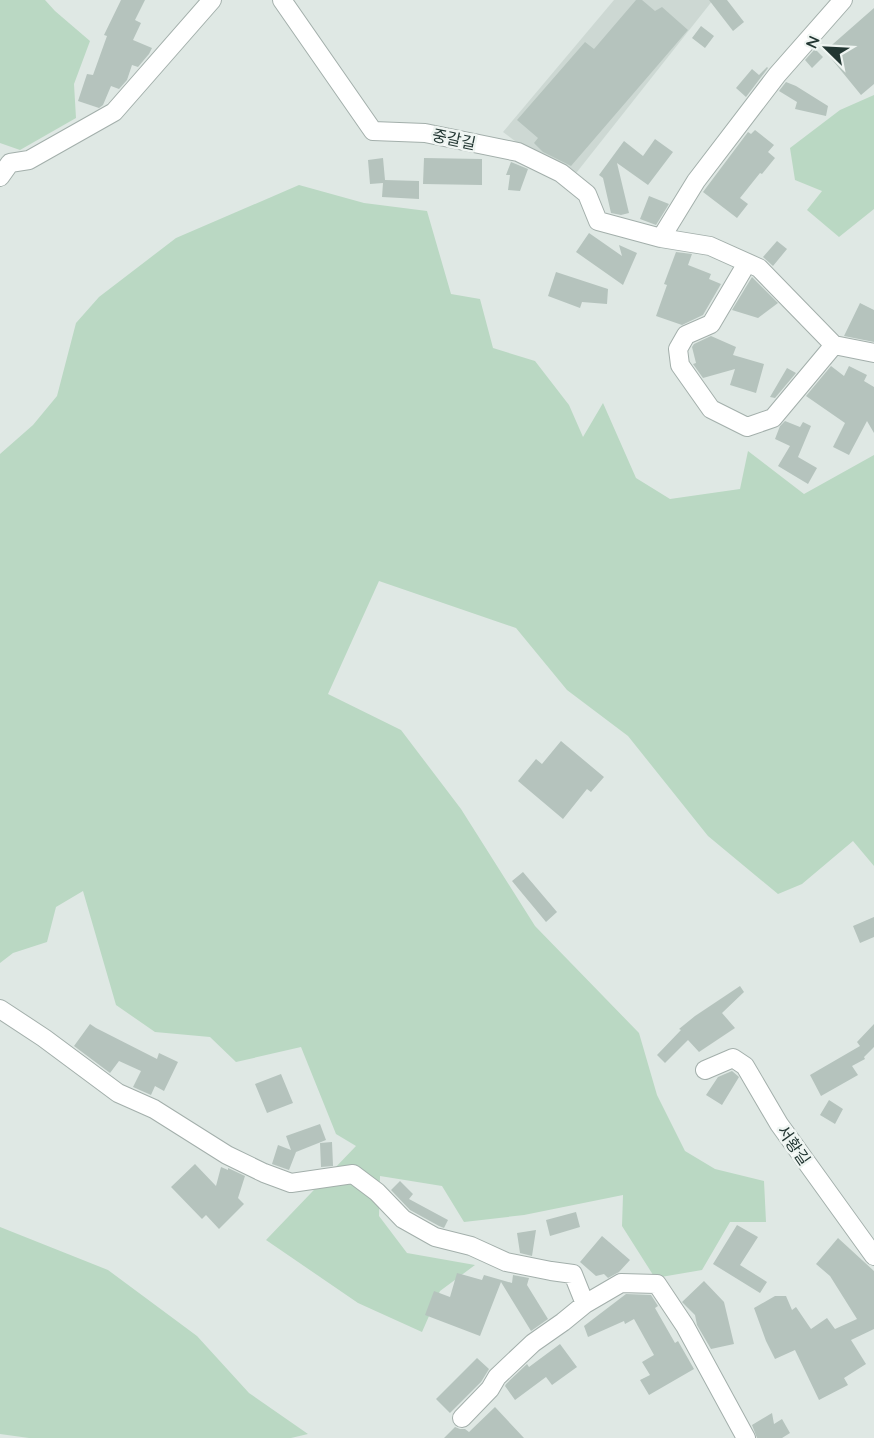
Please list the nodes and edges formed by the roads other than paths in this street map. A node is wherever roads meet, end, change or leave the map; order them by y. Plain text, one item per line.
1 (212, 0) edge
2 (282, 0) edge
3 (843, 0) edge
4 (3, 167) edge
5 (661, 238) junction
6 (747, 263) junction
7 (834, 345) junction
8 (874, 353) edge
9 (0, 1009) edge
10 (705, 1070) dead end
11 (874, 1256) edge
12 (585, 1304) junction
13 (462, 1418) dead end
14 (746, 1438) edge

1 - 4 street
2 - 5 street, 중갈길
3 - 5 street
5 - 6 street, 중갈길
6 - 7 street, 중갈길
6 - 7 street
7 - 8 street
9 - 12 street
10 - 11 street, 서황길
12 - 13 street
12 - 14 street

